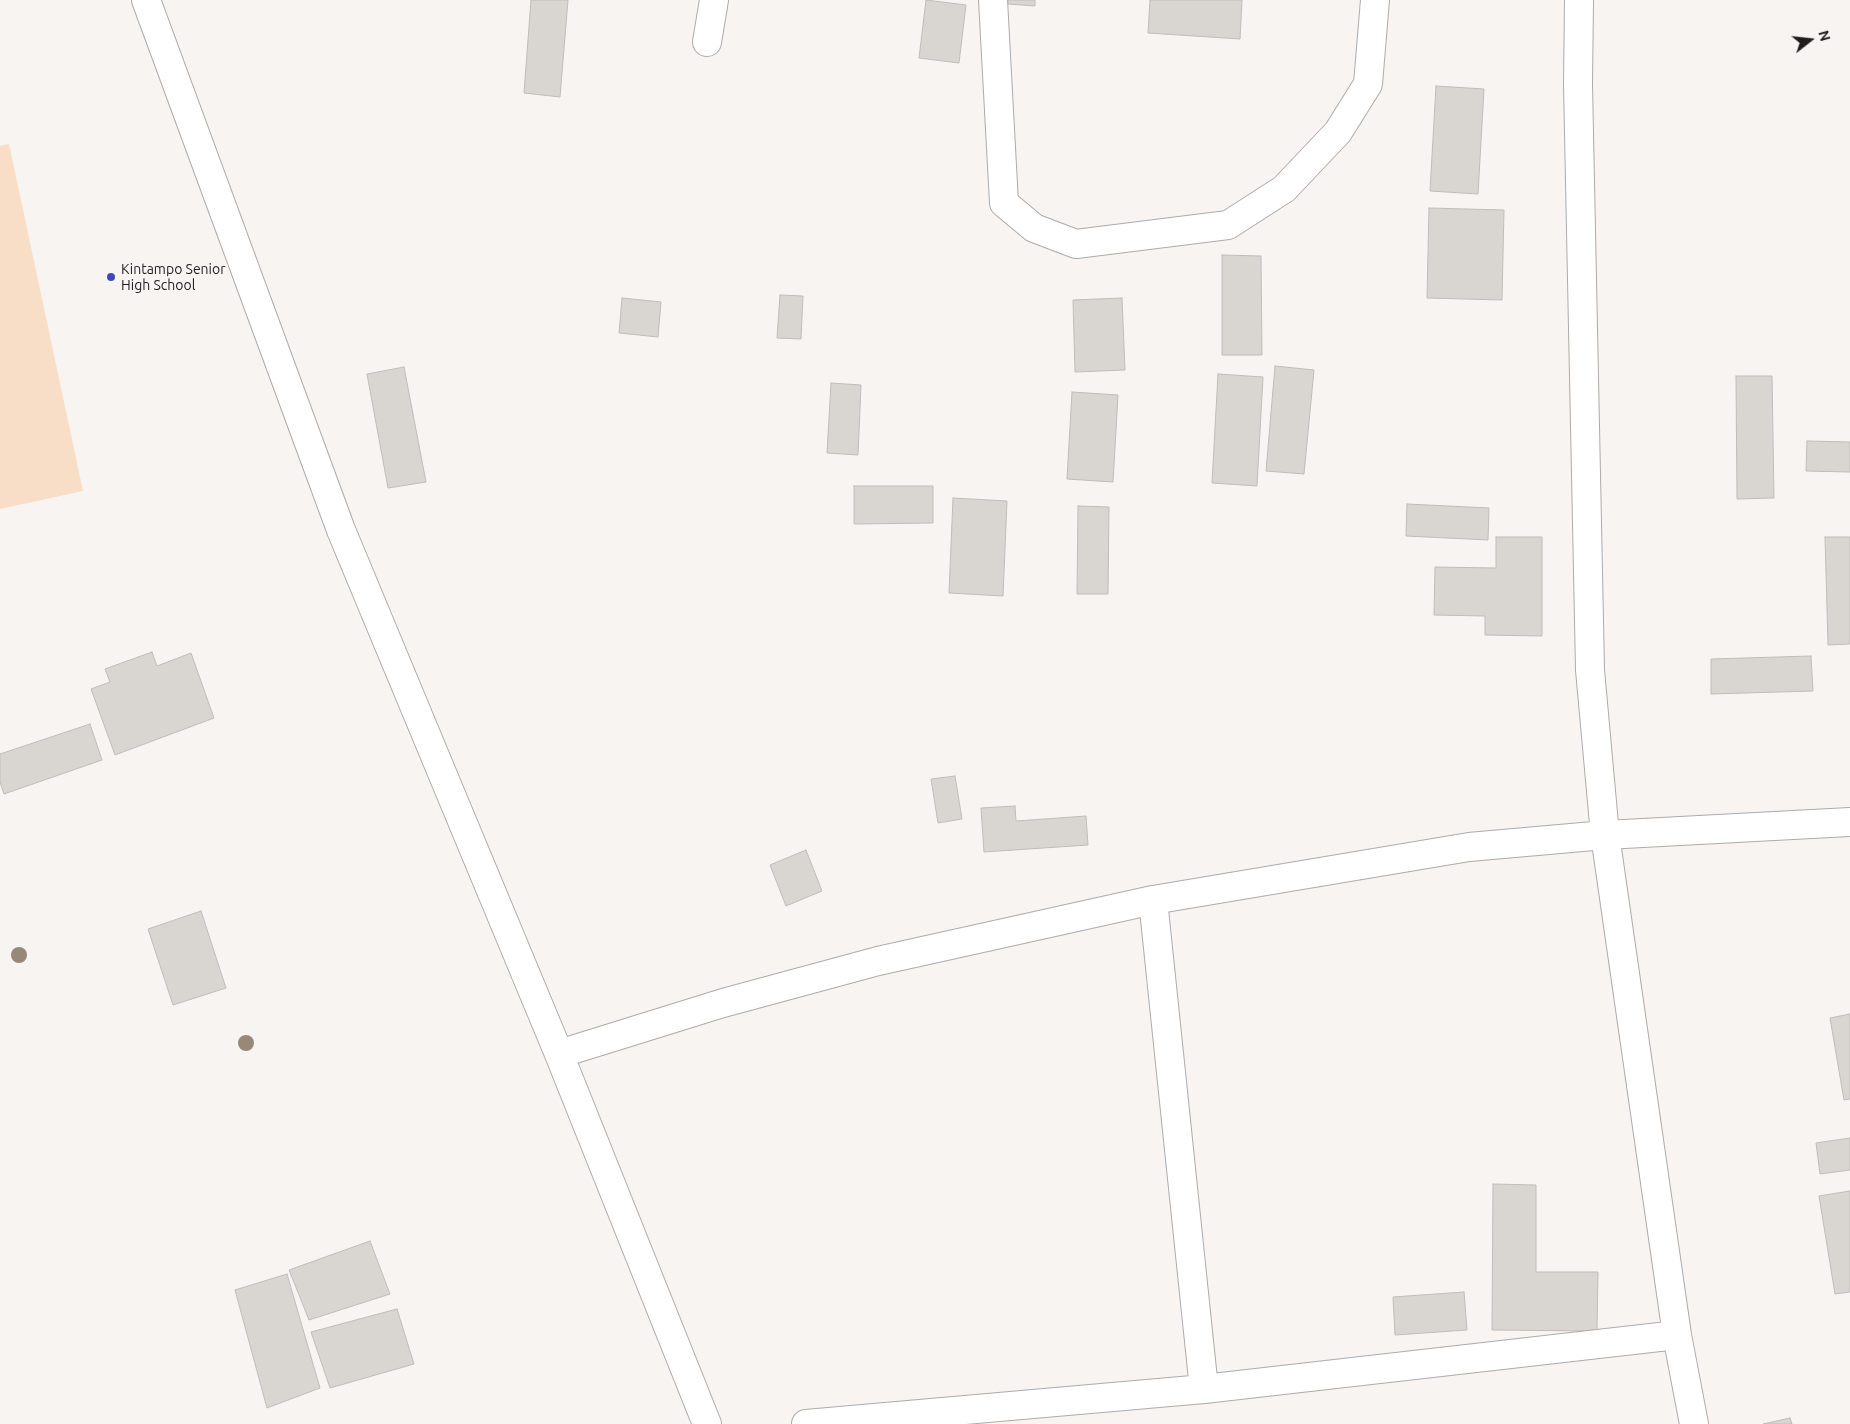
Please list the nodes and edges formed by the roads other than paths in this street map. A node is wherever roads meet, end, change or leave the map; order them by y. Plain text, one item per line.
1 (146, 0) edge
2 (714, 0) edge
3 (993, 0) edge
4 (1375, 0) edge
5 (1579, 0) edge
6 (707, 42) dead end
7 (1850, 822) edge
8 (1605, 836) junction
9 (1153, 900) junction
10 (559, 1054) junction
11 (1677, 1335) junction
12 (1204, 1389) junction
13 (707, 1424) edge
14 (806, 1424) edge
15 (1694, 1424) edge

1 - 10 street
2 - 6 street
3 - 4 street
5 - 8 street
7 - 8 street
8 - 9 street
8 - 11 street
9 - 10 street
9 - 12 street
10 - 13 street
11 - 12 street
11 - 15 street
12 - 14 street

